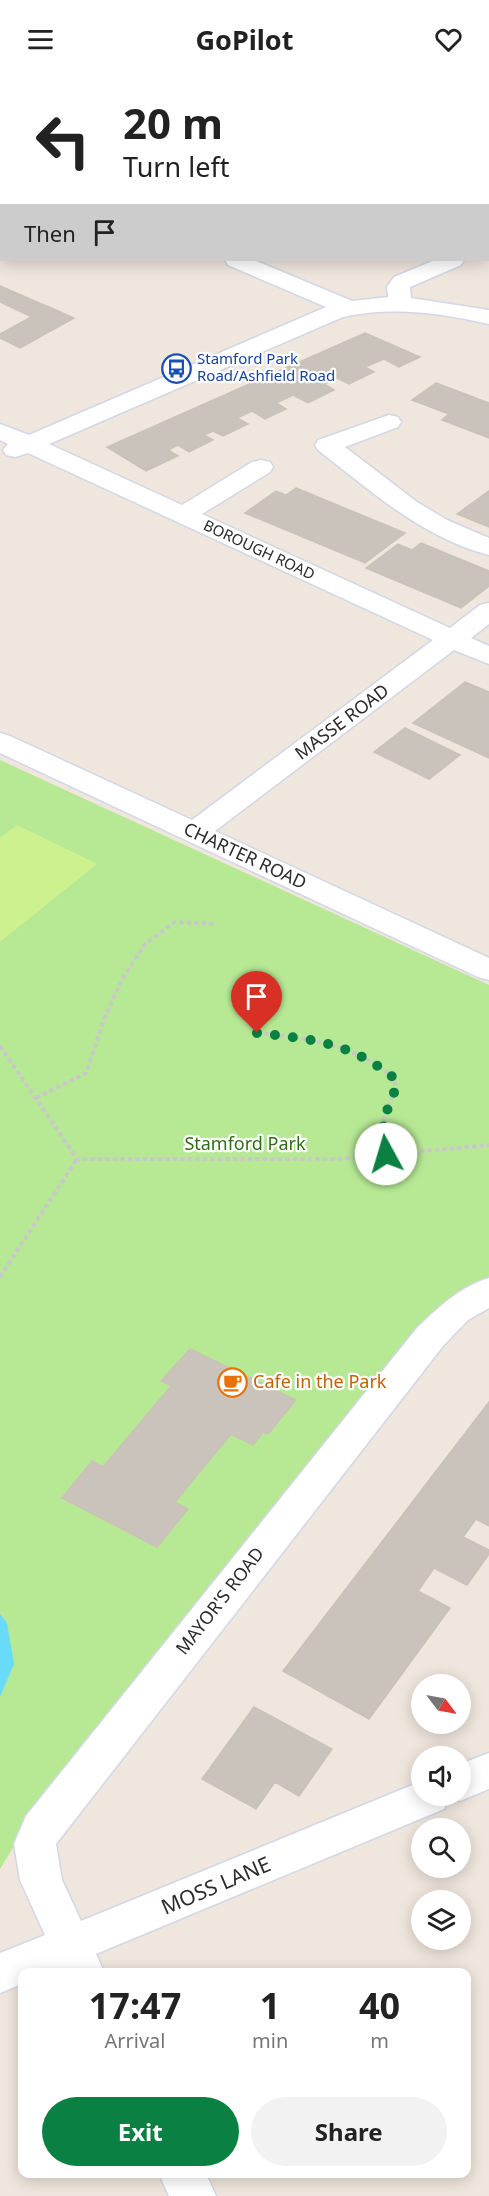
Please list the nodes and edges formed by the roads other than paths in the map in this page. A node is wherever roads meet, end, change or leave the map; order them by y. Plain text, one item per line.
1 (238, 261) edge
2 (283, 261) edge
3 (451, 261) edge
4 (264, 272) junction
5 (401, 303) junction
6 (349, 308) junction
7 (489, 317) edge
8 (389, 422) dead end
9 (0, 431) edge
10 (28, 444) junction
11 (0, 456) edge
12 (261, 467) dead end
13 (183, 515) junction
14 (489, 547) edge
15 (489, 611) edge
16 (452, 639) junction
17 (489, 656) edge
18 (0, 742) edge
19 (195, 832) junction
20 (489, 970) edge
21 (489, 1291) edge
22 (489, 1771) edge
23 (471, 1778) edge
24 (411, 1805) edge
25 (76, 1959) edge
26 (27, 1968) edge
27 (18, 1970) edge
28 (0, 1973) edge
29 (184, 2178) edge
30 (194, 2196) edge

1 - 4 street
2 - 4 street
3 - 5 street
4 - 6 street
5 - 6 street
5 - 7 street
6 - 10 street
8 - 14 street
9 - 10 street, BOROUGH ROAD
10 - 11 street
10 - 13 street, BOROUGH ROAD
12 - 13 street
13 - 16 street, BOROUGH ROAD
15 - 16 street, MASSE ROAD
16 - 17 street, BOROUGH ROAD
16 - 19 street, MASSE ROAD
18 - 19 street, CHARTER ROAD
19 - 20 street, CHARTER ROAD
21 - 25 street, MAYOR'S ROAD
22 - 23 street
24 - 25 street, MOSS LANE
25 - 26 street, MOSS LANE
27 - 28 street, MOSS LANE
29 - 30 street

